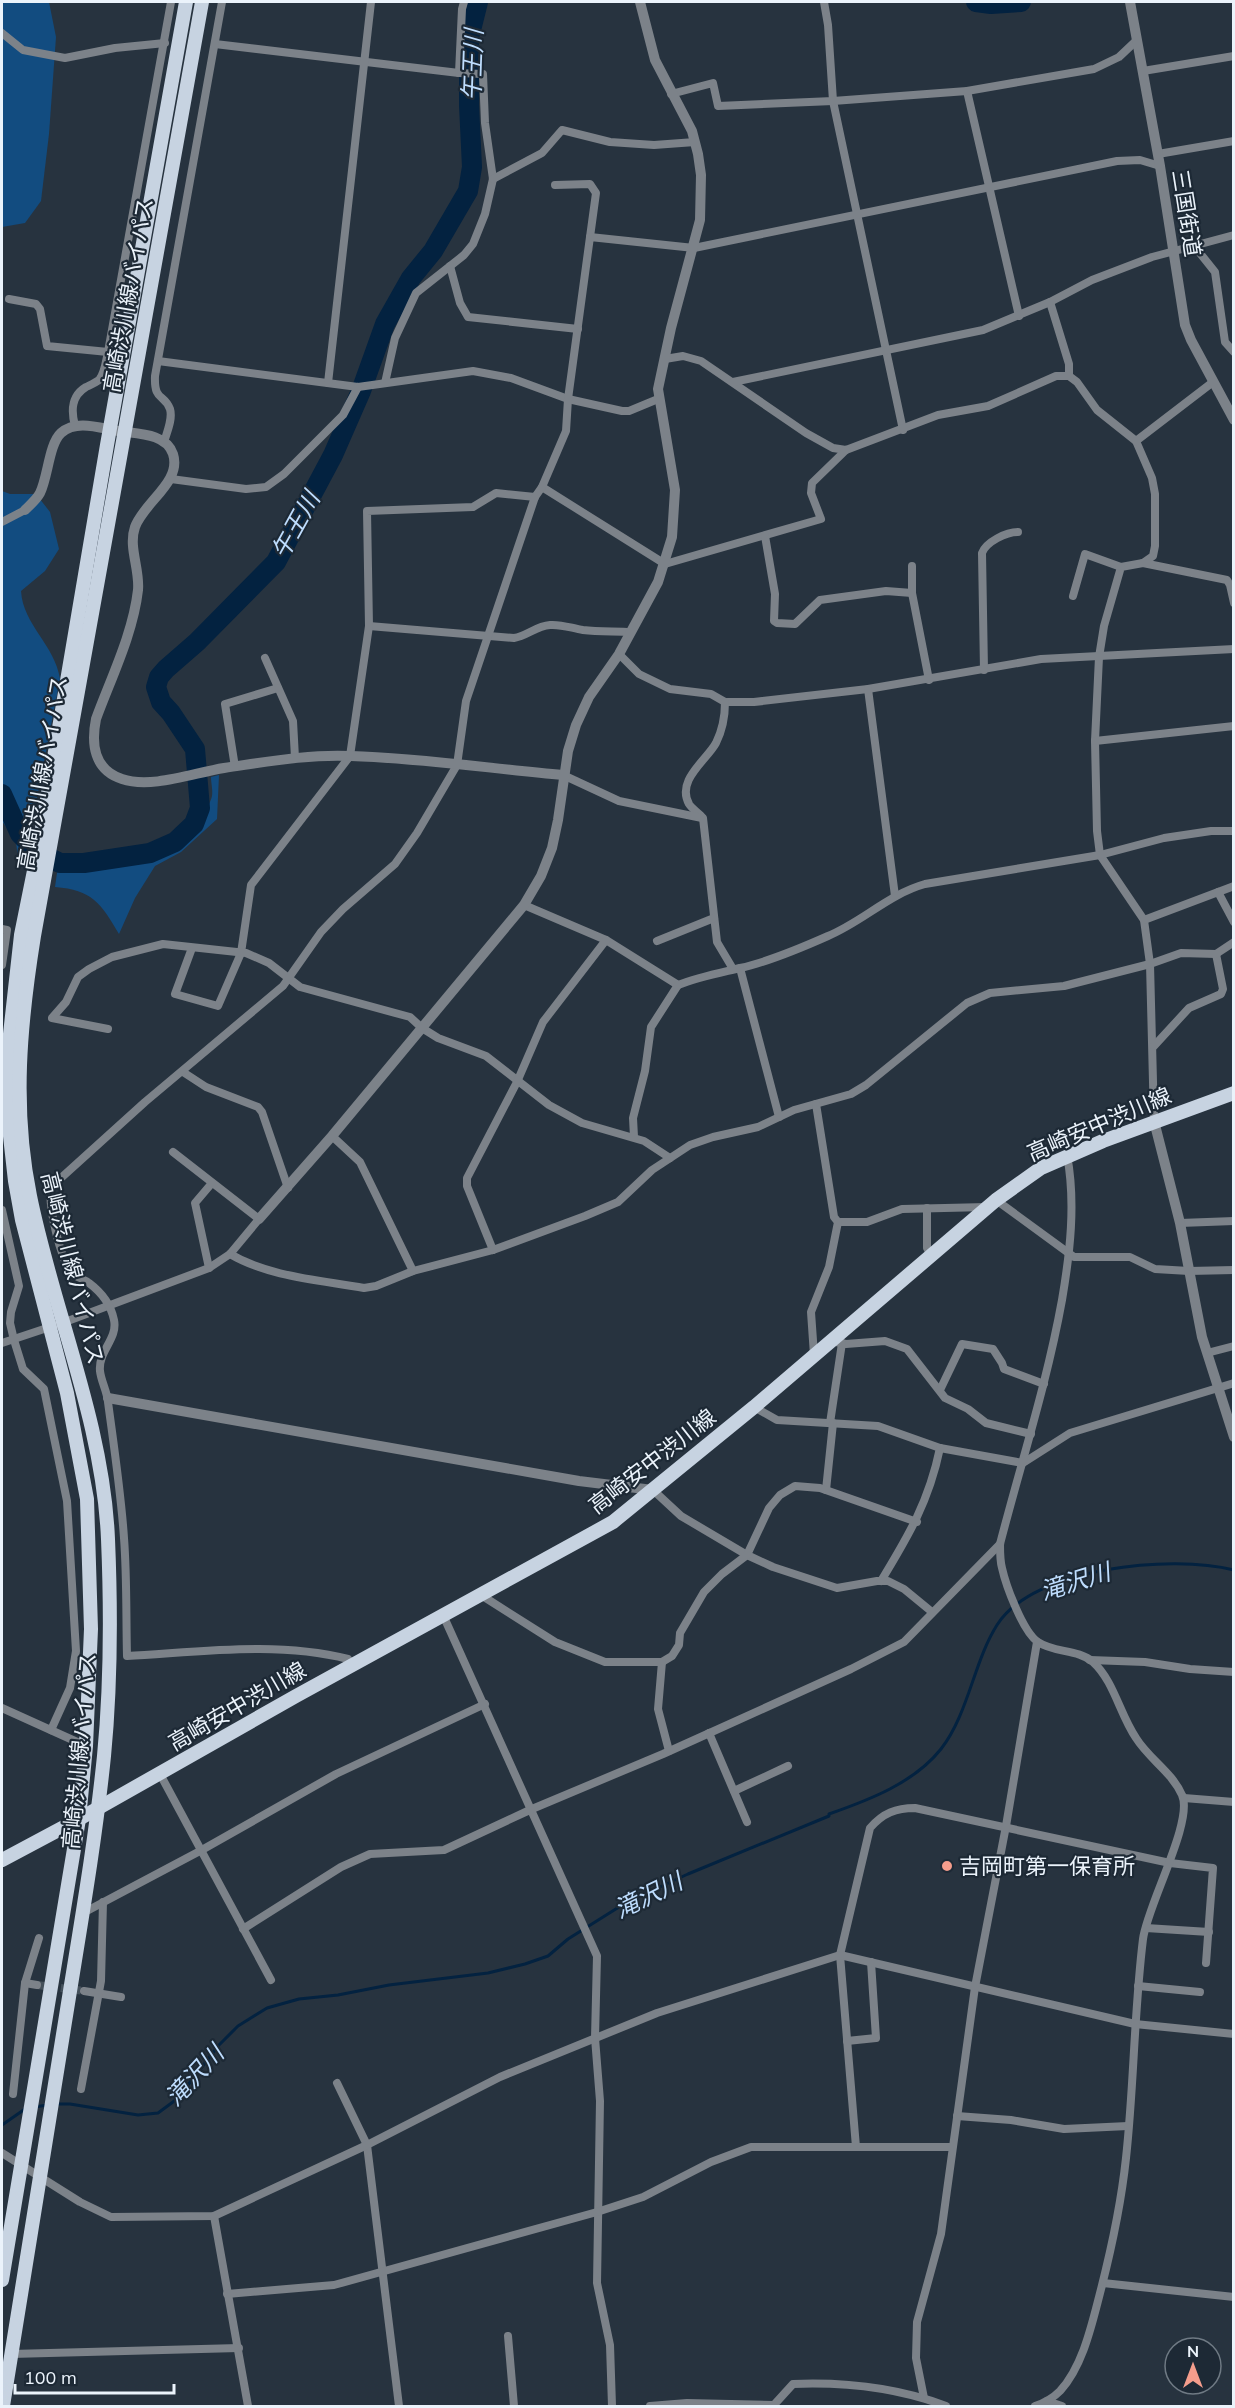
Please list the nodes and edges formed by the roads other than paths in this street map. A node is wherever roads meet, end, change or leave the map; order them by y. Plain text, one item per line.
1 (171, 2) edge
2 (186, 2) edge
3 (202, 2) edge
4 (222, 2) edge
5 (372, 2) edge
6 (464, 2) edge
7 (640, 2) edge
8 (824, 2) edge
9 (1130, 2) edge
10 (2, 33) edge
11 (1137, 40) junction
12 (165, 43) junction
13 (215, 44) junction
14 (1233, 56) edge
15 (365, 61) junction
16 (1143, 71) junction
17 (461, 73) junction
18 (967, 91) junction
19 (671, 94) junction
20 (833, 101) junction
21 (1233, 141) edge
22 (695, 142) junction
23 (1159, 160) junction
24 (493, 179) junction
25 (555, 185) dead end
26 (988, 186) junction
27 (858, 215) junction
28 (1233, 235) edge
29 (590, 237) junction
30 (1195, 247) junction
31 (694, 248) junction
32 (1173, 253) junction
33 (450, 266) junction
34 (9, 299) dead end
35 (1050, 302) junction
36 (1019, 316) junction
37 (1233, 317) edge
38 (1223, 320) junction
39 (578, 329) junction
40 (888, 351) junction
41 (108, 352) junction
42 (1233, 352) edge
43 (665, 359) junction
44 (158, 362) junction
45 (1069, 376) junction
46 (733, 382) junction
47 (1213, 382) junction
48 (328, 383) junction
49 (384, 383) junction
50 (359, 387) junction
51 (568, 399) junction
52 (658, 399) junction
53 (1229, 402) edge
54 (1233, 420) edge
55 (75, 426) junction
56 (110, 429) junction
57 (903, 430) junction
58 (125, 432) junction
59 (1136, 441) junction
60 (164, 442) junction
61 (846, 450) junction
62 (171, 479) junction
63 (542, 487) junction
64 (535, 497) junction
65 (25, 510) joint
66 (2, 522) edge
67 (1018, 532) dead end
68 (765, 536) junction
69 (1143, 562) junction
70 (665, 564) junction
71 (912, 566) dead end
72 (1121, 567) junction
73 (912, 592) junction
74 (1073, 596) dead end
75 (1233, 603) edge
76 (369, 626) junction
77 (631, 632) junction
78 (488, 636) junction
79 (1233, 649) edge
80 (619, 654) junction
81 (1099, 657) junction
82 (265, 658) dead end
83 (984, 670) junction
84 (929, 680) junction
85 (278, 688) junction
86 (868, 689) junction
87 (725, 702) junction
88 (1233, 726) edge
89 (1095, 741) junction
90 (351, 756) junction
91 (295, 758) junction
92 (457, 765) junction
93 (235, 767) junction
94 (563, 776) junction
95 (703, 818) junction
96 (1233, 831) edge
97 (1100, 855) junction
98 (1233, 886) edge
99 (1218, 892) junction
100 (895, 896) junction
101 (524, 905) junction
102 (714, 918) junction
103 (1144, 920) junction
104 (1233, 922) edge
105 (2, 929) edge
106 (606, 940) junction
107 (657, 941) dead end
108 (1233, 942) edge
109 (192, 948) junction
110 (241, 953) junction
111 (1216, 954) junction
112 (1150, 964) junction
113 (2, 965) edge
114 (736, 968) junction
115 (288, 979) junction
116 (678, 985) junction
117 (422, 1028) junction
118 (108, 1029) dead end
119 (1154, 1046) junction
120 (183, 1071) junction
121 (518, 1082) junction
122 (1233, 1093) edge
123 (816, 1104) junction
124 (779, 1117) junction
125 (1154, 1121) junction
126 (332, 1136) junction
127 (634, 1137) junction
128 (173, 1152) dead end
129 (1067, 1155) junction
130 (670, 1158) junction
131 (212, 1183) junction
132 (288, 1188) junction
133 (992, 1203) junction
134 (927, 1208) junction
135 (2, 1210) edge
136 (259, 1219) junction
137 (1233, 1221) edge
138 (838, 1222) junction
139 (1180, 1223) junction
140 (4, 1233) edge
141 (493, 1250) junction
142 (230, 1254) junction
143 (931, 1255) junction
144 (1070, 1256) junction
145 (209, 1268) junction
146 (1233, 1270) edge
147 (412, 1271) junction
148 (1189, 1271) junction
149 (110, 1306) junction
150 (58, 1324) junction
151 (14, 1340) junction
152 (2, 1342) edge
153 (836, 1342) junction
154 (1233, 1346) edge
155 (1207, 1353) junction
156 (814, 1355) junction
157 (1233, 1383) edge
158 (1044, 1384) junction
159 (1217, 1388) junction
160 (940, 1390) junction
161 (108, 1398) junction
162 (754, 1407) junction
163 (832, 1423) junction
164 (1031, 1434) junction
165 (1233, 1437) edge
166 (940, 1448) junction
167 (1023, 1463) junction
168 (653, 1490) junction
169 (826, 1490) junction
170 (917, 1522) junction
171 (1000, 1544) junction
172 (747, 1555) junction
173 (881, 1581) junction
174 (481, 1596) junction
175 (932, 1612) junction
176 (443, 1615) junction
177 (1037, 1642) junction
178 (1090, 1660) junction
179 (662, 1662) junction
180 (352, 1665) junction
181 (1233, 1672) edge
182 (484, 1704) junction
183 (2, 1708) edge
184 (51, 1730) junction
185 (709, 1733) junction
186 (86, 1746) junction
187 (669, 1751) junction
188 (788, 1766) dead end
189 (160, 1774) junction
190 (734, 1791) junction
191 (1184, 1798) junction
192 (1233, 1802) edge
193 (97, 1809) junction
194 (532, 1809) junction
195 (79, 1819) junction
196 (747, 1822) dead end
197 (1006, 1826) junction
198 (200, 1851) junction
199 (2, 1860) edge
200 (1170, 1863) junction
201 (104, 1902) junction
202 (83, 1913) junction
203 (1146, 1928) junction
204 (243, 1929) junction
205 (1209, 1932) junction
206 (39, 1938) dead end
207 (840, 1955) junction
208 (871, 1962) junction
209 (1206, 1963) dead end
210 (271, 1980) dead end
211 (25, 1983) junction
212 (37, 1985) tunnel mouth
213 (1138, 1986) junction
214 (975, 1987) junction
215 (84, 1992) tunnel mouth
216 (1200, 1992) dead end
217 (98, 1993) junction
218 (121, 1998) dead end
219 (1135, 2024) junction
220 (1233, 2034) edge
221 (595, 2038) junction
222 (847, 2041) junction
223 (337, 2083) dead end
224 (81, 2089) dead end
225 (13, 2094) dead end
226 (957, 2116) junction
227 (1128, 2126) junction
228 (367, 2145) junction
229 (856, 2147) junction
230 (952, 2147) junction
231 (2, 2153) edge
232 (21, 2164) junction
233 (41, 2177) junction
234 (597, 2212) junction
235 (214, 2216) junction
236 (382, 2270) junction
237 (2, 2280) edge
238 (1103, 2283) junction
239 (227, 2294) junction
240 (1233, 2297) edge
241 (508, 2336) dead end
242 (239, 2348) junction
243 (11, 2354) junction
244 (924, 2398) junction
245 (1047, 2401) junction
246 (3, 2406) edge
247 (248, 2406) edge
248 (399, 2406) edge
249 (514, 2406) edge
250 (612, 2406) edge
251 (650, 2406) edge
252 (773, 2406) edge
253 (946, 2406) edge
254 (1035, 2406) edge
255 (1062, 2406) edge

1 - 12 street
2 - 56 main road, 高崎渋川線バイパス
3 - 58 main road, 高崎渋川線バイパス
4 - 13 street
5 - 15 street
6 - 17 street
7 - 19 street
8 - 20 street
9 - 11 street, 三国街道
10 - 12 street
11 - 16 street, 三国街道
11 - 18 street
12 - 41 street
13 - 15 street
13 - 44 street
14 - 16 street
15 - 17 street
15 - 48 street
16 - 23 street, 三国街道
17 - 24 street
18 - 20 street
18 - 26 street
19 - 20 street
19 - 22 street
20 - 27 street
21 - 23 street
22 - 24 street
22 - 31 street
23 - 26 street
23 - 32 street, 三国街道
24 - 33 street
25 - 29 street
26 - 27 street
26 - 36 street
27 - 31 street
27 - 40 street
28 - 30 street
29 - 31 street
29 - 39 street
30 - 32 street
30 - 38 street
31 - 43 street
32 - 35 street
32 - 47 street, 三国街道
33 - 39 street
33 - 49 street
34 - 41 street
35 - 36 street
35 - 45 street
36 - 40 street
37 - 38 street
38 - 42 street
39 - 51 street
40 - 46 street
40 - 57 street
41 - 55 street
43 - 46 street
43 - 52 street
44 - 48 street
44 - 60 street
45 - 57 street
45 - 59 street
46 - 61 street
47 - 53 street, 三国街道
47 - 59 street
48 - 50 street
49 - 50 street
49 - 51 street
50 - 62 street
51 - 52 street
51 - 63 street
52 - 70 street
53 - 54 street, 三国街道
55 - 56 street
55 - 65 street
56 - 58 street
56 - 150 main road, 高崎渋川線バイパス
57 - 61 street
58 - 60 street
58 - 150 main road, 高崎渋川線バイパス
59 - 69 street
60 - 62 street
61 - 68 street
62 - 93 street
63 - 64 street
63 - 70 street
64 - 76 street
64 - 78 street
65 - 66 street
67 - 83 street
68 - 70 street
68 - 73 street
69 - 72 street
69 - 75 street
70 - 77 street
71 - 73 street
72 - 74 street
72 - 81 street
73 - 84 street
76 - 78 street
76 - 90 street
77 - 78 street
77 - 80 street
78 - 92 street
79 - 81 street
80 - 87 street
80 - 94 street
81 - 83 street
81 - 89 street
82 - 85 street
83 - 84 street
84 - 86 street
85 - 91 street
85 - 93 street
86 - 87 street
86 - 100 street
87 - 95 street
88 - 89 street
89 - 97 street
90 - 91 street
90 - 92 street
90 - 110 street
91 - 93 street
92 - 94 street
92 - 115 street
94 - 95 street
94 - 101 street
95 - 102 street
96 - 97 street
97 - 100 street
97 - 103 street
98 - 99 street
99 - 103 street
99 - 104 street
100 - 114 street
101 - 106 street
101 - 117 street
102 - 107 street
102 - 114 street
103 - 112 street
105 - 113 street
106 - 116 street
106 - 121 street
108 - 111 street
109 - 110 street
109 - 110 street
109 - 118 street
110 - 115 street
111 - 112 street
111 - 119 street
112 - 119 street
112 - 123 street
114 - 116 street
114 - 124 street
115 - 117 street
115 - 120 street
116 - 127 street
117 - 121 street
117 - 126 street
119 - 125 street
120 - 132 street
120 - 149 street
121 - 127 street
121 - 141 street
122 - 125 main road, 高崎安中渋川線
123 - 124 street
123 - 138 street
124 - 130 street
125 - 129 main road, 高崎安中渋川線
125 - 139 street
126 - 132 street
126 - 147 street
127 - 130 street
128 - 131 street
129 - 133 main road, 高崎安中渋川線
129 - 144 street
130 - 141 street
131 - 136 street
131 - 145 street
132 - 136 street
133 - 134 street
133 - 143 main road, 高崎安中渋川線
133 - 144 street
134 - 138 street
134 - 143 street
135 - 140 street
136 - 142 street
137 - 139 street
138 - 156 street
139 - 148 street
140 - 151 street
141 - 147 street
142 - 145 street
142 - 147 street
143 - 153 main road, 高崎安中渋川線
144 - 148 street
144 - 158 street
145 - 149 street
146 - 148 street
148 - 155 street
149 - 150 street
149 - 161 street
150 - 151 street
150 - 186 main road, 高崎渋川線バイパス
150 - 193 main road, 高崎渋川線バイパス
151 - 152 street
151 - 184 street
153 - 156 main road, 高崎安中渋川線
153 - 160 street
153 - 163 street
154 - 155 street
155 - 159 street
156 - 162 main road, 高崎安中渋川線
157 - 159 street
158 - 160 street
158 - 164 street
159 - 165 street
159 - 167 street
160 - 164 street
161 - 168 street
161 - 180 street
162 - 163 street
162 - 168 main road, 高崎安中渋川線
163 - 166 street
163 - 169 street
164 - 167 street
166 - 167 street
166 - 170 street
167 - 171 street
168 - 172 street
168 - 174 main road, 高崎安中渋川線
169 - 170 street
169 - 172 street
170 - 173 street
171 - 175 street
171 - 177 street
172 - 173 street
172 - 179 street
173 - 175 street
174 - 176 main road, 高崎安中渋川線
174 - 179 street
175 - 185 street
176 - 180 main road, 高崎安中渋川線
176 - 182 street
177 - 178 street
177 - 197 street
178 - 181 street
178 - 191 street
179 - 187 street
180 - 189 main road, 高崎安中渋川線
182 - 194 street
182 - 198 street
183 - 184 street
184 - 186 street
185 - 187 street
185 - 190 street
186 - 195 main road, 高崎渋川線バイパス
187 - 194 street
188 - 190 street
189 - 193 main road, 高崎安中渋川線
189 - 198 street
190 - 196 street
191 - 192 street
191 - 200 street
193 - 195 main road, 高崎安中渋川線
193 - 202 main road, 高崎渋川線バイパス
194 - 204 street
194 - 221 street
195 - 199 main road, 高崎安中渋川線
195 - 232 main road, 高崎渋川線バイパス
197 - 200 street
197 - 207 street
197 - 214 street
198 - 201 street
198 - 204 street
200 - 203 street
200 - 205 street
201 - 202 street
201 - 217 street
202 - 233 main road, 高崎渋川線バイパス
203 - 205 street
203 - 213 street
204 - 210 street
205 - 209 street
206 - 211 street
207 - 208 street
207 - 221 street
207 - 222 street
208 - 214 street
208 - 222 street
211 - 212 street
211 - 225 street
213 - 216 street
213 - 219 street
214 - 219 street
214 - 226 street
215 - 217 street
217 - 218 street
217 - 224 street
219 - 220 street
219 - 227 street
221 - 228 street
221 - 234 street
222 - 229 street
223 - 228 street
226 - 227 street
226 - 230 street
227 - 238 street
228 - 235 street
228 - 236 street
229 - 230 street
229 - 234 street
230 - 244 street
231 - 232 street
232 - 233 street
232 - 237 main road, 高崎渋川線バイパス
233 - 235 street
233 - 243 main road, 高崎渋川線バイパス
234 - 236 street
234 - 250 street
235 - 239 street
236 - 239 street
236 - 248 street
238 - 240 street
238 - 245 street
239 - 242 street
241 - 249 street
242 - 243 street
242 - 247 street
243 - 246 main road, 高崎渋川線バイパス
244 - 252 street
244 - 253 street
245 - 254 street
245 - 255 street
251 - 252 street

